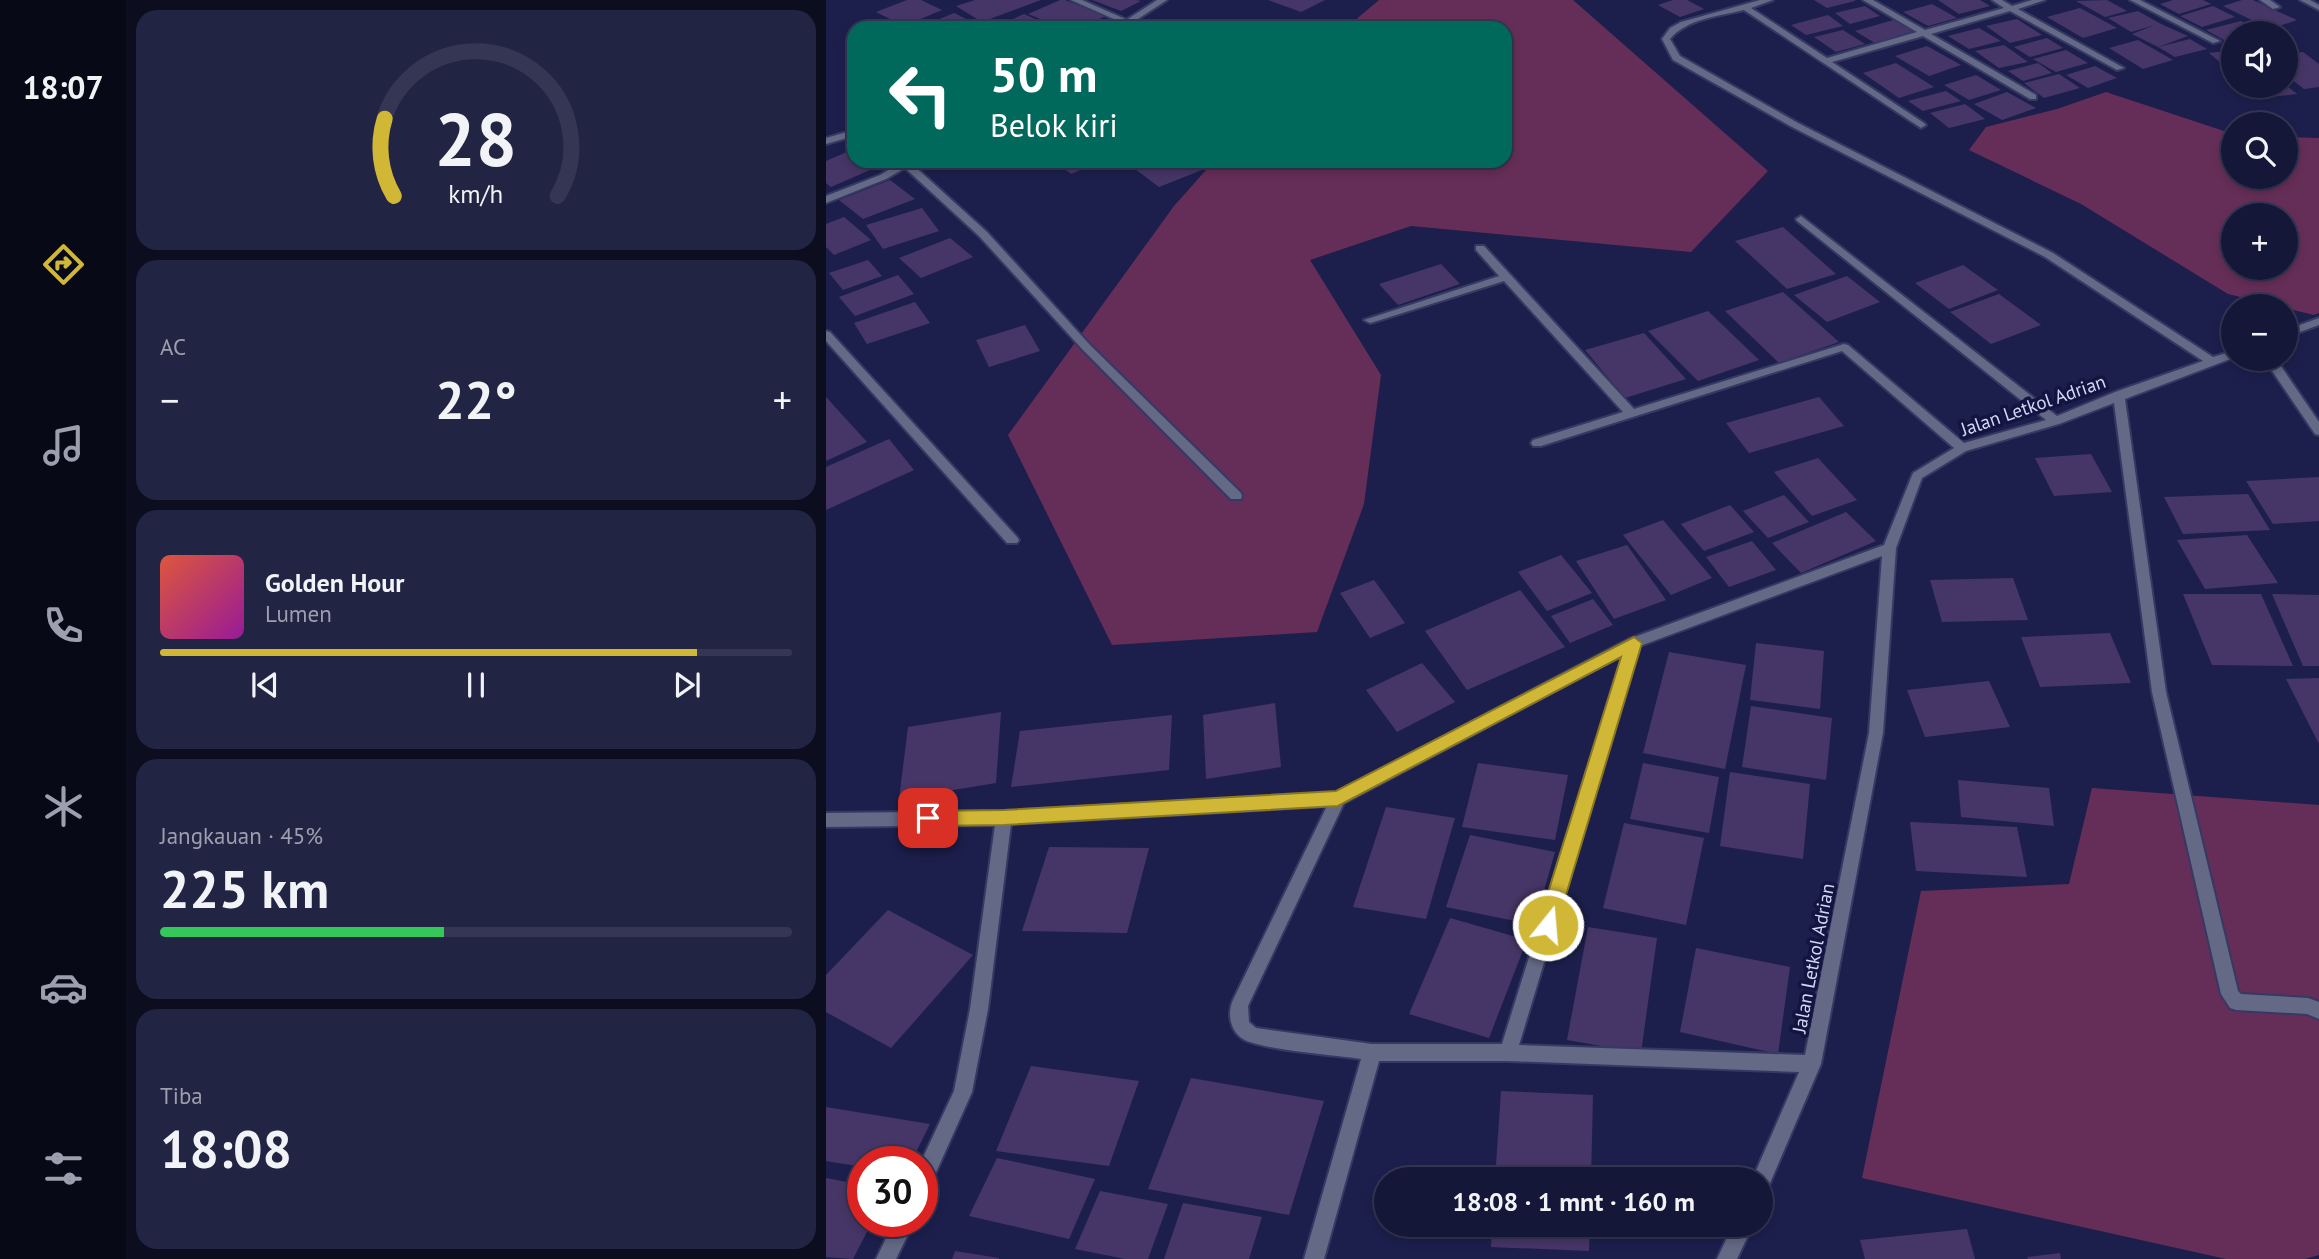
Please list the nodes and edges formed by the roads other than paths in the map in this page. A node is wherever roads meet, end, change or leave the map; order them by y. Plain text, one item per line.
1 (1075, 0) edge
2 (1163, 0) edge
3 (1769, 0) edge
4 (1867, 0) edge
5 (1996, 0) edge
6 (2041, 0) edge
7 (2134, 0) edge
8 (2263, 0) edge
9 (2304, 0) edge
10 (1734, 7) junction
11 (2276, 7) dead end
12 (2011, 8) junction
13 (2319, 8) edge
14 (1126, 21) edge
15 (1130, 21) edge
16 (1924, 33) junction
17 (2216, 41) dead end
18 (1825, 61) junction
19 (2120, 68) dead end
20 (2034, 97) dead end
21 (1921, 125) dead end
22 (847, 135) edge
23 (826, 141) edge
24 (897, 168) edge
25 (913, 168) edge
26 (826, 200) edge
27 (1801, 219) dead end
28 (1480, 248) dead end
29 (1506, 277) junction
30 (1370, 320) dead end
31 (2319, 321) edge
32 (2298, 329) edge
33 (826, 334) edge
34 (2221, 359) edge
35 (2212, 362) junction
36 (2278, 371) edge
37 (2119, 396) junction
38 (1631, 413) junction
39 (2055, 421) junction
40 (2319, 431) edge
41 (1537, 443) dead end
42 (1962, 448) junction
43 (1236, 496) dead end
44 (1012, 540) dead end
45 (1889, 548) junction
46 (1634, 643) junction
47 (1338, 799) junction
48 (1004, 818) junction
49 (826, 820) edge
50 (2319, 1011) edge
51 (1372, 1052) junction
52 (1508, 1053) junction
53 (1812, 1064) junction
54 (938, 1146) edge
55 (1767, 1167) edge
56 (897, 1237) edge
57 (1737, 1237) edge
58 (886, 1259) edge
59 (1314, 1259) edge
60 (1727, 1259) edge

1 - 14 street
2 - 15 street
3 - 10 street
4 - 16 street
5 - 12 street
6 - 12 street
7 - 17 street
8 - 11 street
9 - 13 street
10 - 18 street
10 - 35 street
12 - 16 street
12 - 19 street
16 - 18 street
16 - 20 street
18 - 21 street
22 - 23 street
24 - 26 street
25 - 43 street
27 - 39 street
28 - 29 street
29 - 30 street
29 - 38 street
31 - 32 street
33 - 44 street
34 - 35 street, Jalan Letkol Adrian
35 - 37 street, Jalan Letkol Adrian
36 - 40 street
37 - 39 street, Jalan Letkol Adrian
37 - 50 street
38 - 41 street
38 - 42 street
39 - 42 street, Jalan Letkol Adrian
42 - 45 street, Jalan Letkol Adrian
45 - 46 street
45 - 53 street, Jalan Letkol Adrian
46 - 47 street
46 - 52 street
47 - 48 street
47 - 51 street, Jalan Letkol Adrian
48 - 49 street
48 - 54 street
51 - 52 street, Jalan Letkol Adrian
51 - 59 street
52 - 53 street, Jalan Letkol Adrian
53 - 55 street
56 - 58 street
57 - 60 street

